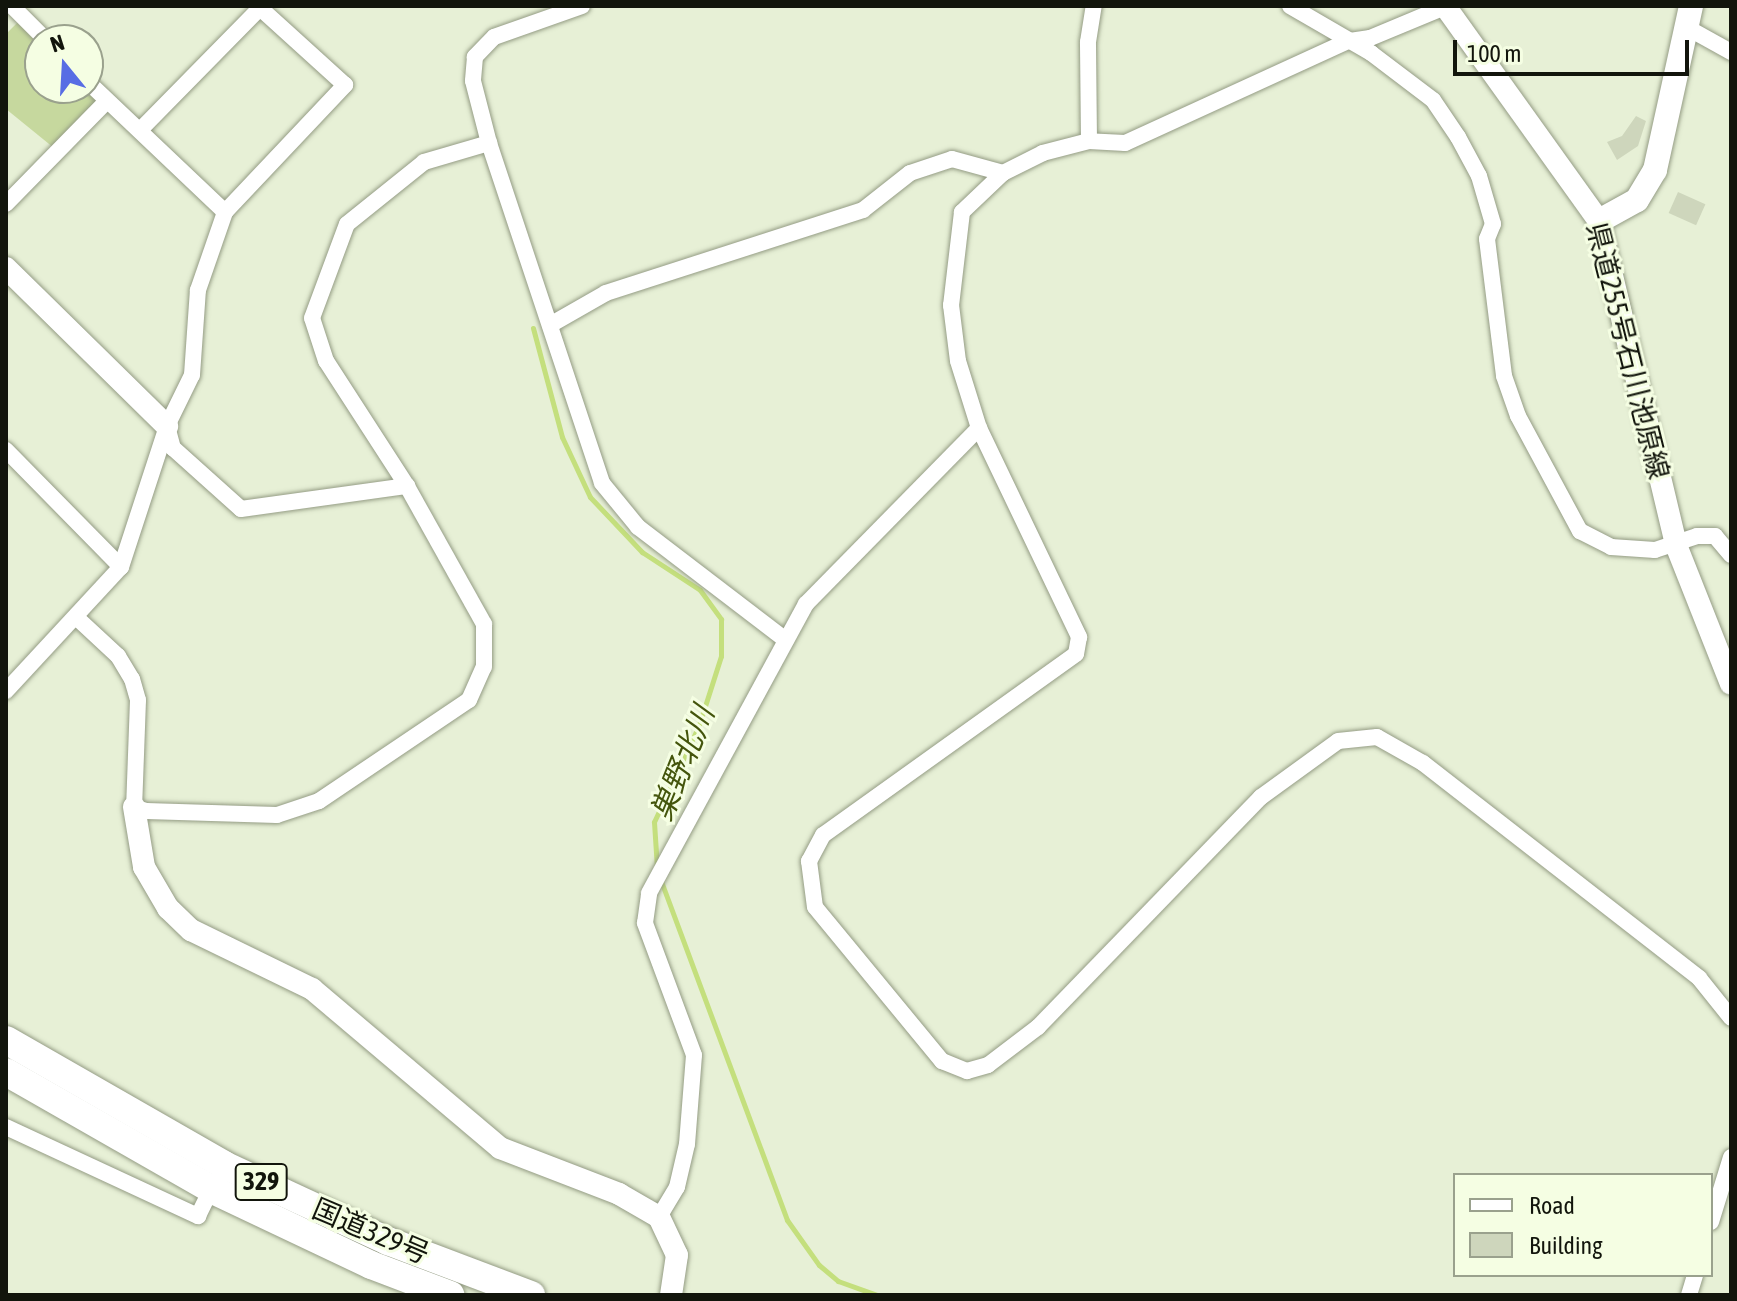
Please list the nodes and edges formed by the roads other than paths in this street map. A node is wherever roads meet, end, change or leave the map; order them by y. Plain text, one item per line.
1 (12, 6) edge
2 (582, 6) edge
3 (1094, 6) edge
4 (1290, 6) edge
5 (1446, 6) edge
6 (1687, 16) edge
7 (30, 24) edge
8 (1348, 41) junction
9 (1731, 52) edge
10 (104, 98) edge
11 (107, 101) junction
12 (141, 129) junction
13 (1089, 141) junction
14 (489, 143) junction
15 (1003, 173) junction
16 (6, 204) edge
17 (225, 212) junction
18 (1599, 221) junction
19 (6, 268) edge
20 (550, 325) junction
21 (167, 426) junction
22 (979, 428) junction
23 (6, 450) edge
24 (407, 486) junction
25 (1676, 545) junction
26 (1731, 555) edge
27 (121, 567) junction
28 (77, 618) junction
29 (786, 640) junction
30 (1731, 684) edge
31 (6, 691) edge
32 (134, 807) junction
33 (1731, 1018) edge
34 (6, 1040) edge
35 (6, 1072) edge
36 (6, 1127) edge
37 (1731, 1157) edge
38 (211, 1189) junction
39 (1713, 1216) edge
40 (659, 1217) junction
41 (450, 1295) edge
42 (531, 1295) edge
43 (671, 1295) edge

1 - 7 street
2 - 14 street
3 - 13 street
4 - 8 street
5 - 8 street
5 - 18 street, 県道255号石川池原線
6 - 9 street
6 - 18 main road
8 - 13 street
8 - 25 street
10 - 11 street
11 - 12 street
11 - 16 street
12 - 17 street
12 - 17 street
13 - 15 street
14 - 20 street
14 - 24 street
15 - 20 street
15 - 22 street
17 - 21 street
18 - 25 street, 県道255号石川池原線
19 - 21 street
20 - 29 street
21 - 24 street
21 - 27 street
22 - 29 street
22 - 33 street
23 - 27 street
24 - 32 street
25 - 26 street
25 - 30 street, 県道255号石川池原線
27 - 28 street
28 - 31 street
28 - 32 street
29 - 40 street
32 - 40 street
34 - 42 highway, 国道329号 / 329
35 - 38 highway, 国道329号 / 329
36 - 38 street
37 - 39 street
38 - 41 highway, 国道329号 / 329
40 - 43 street

